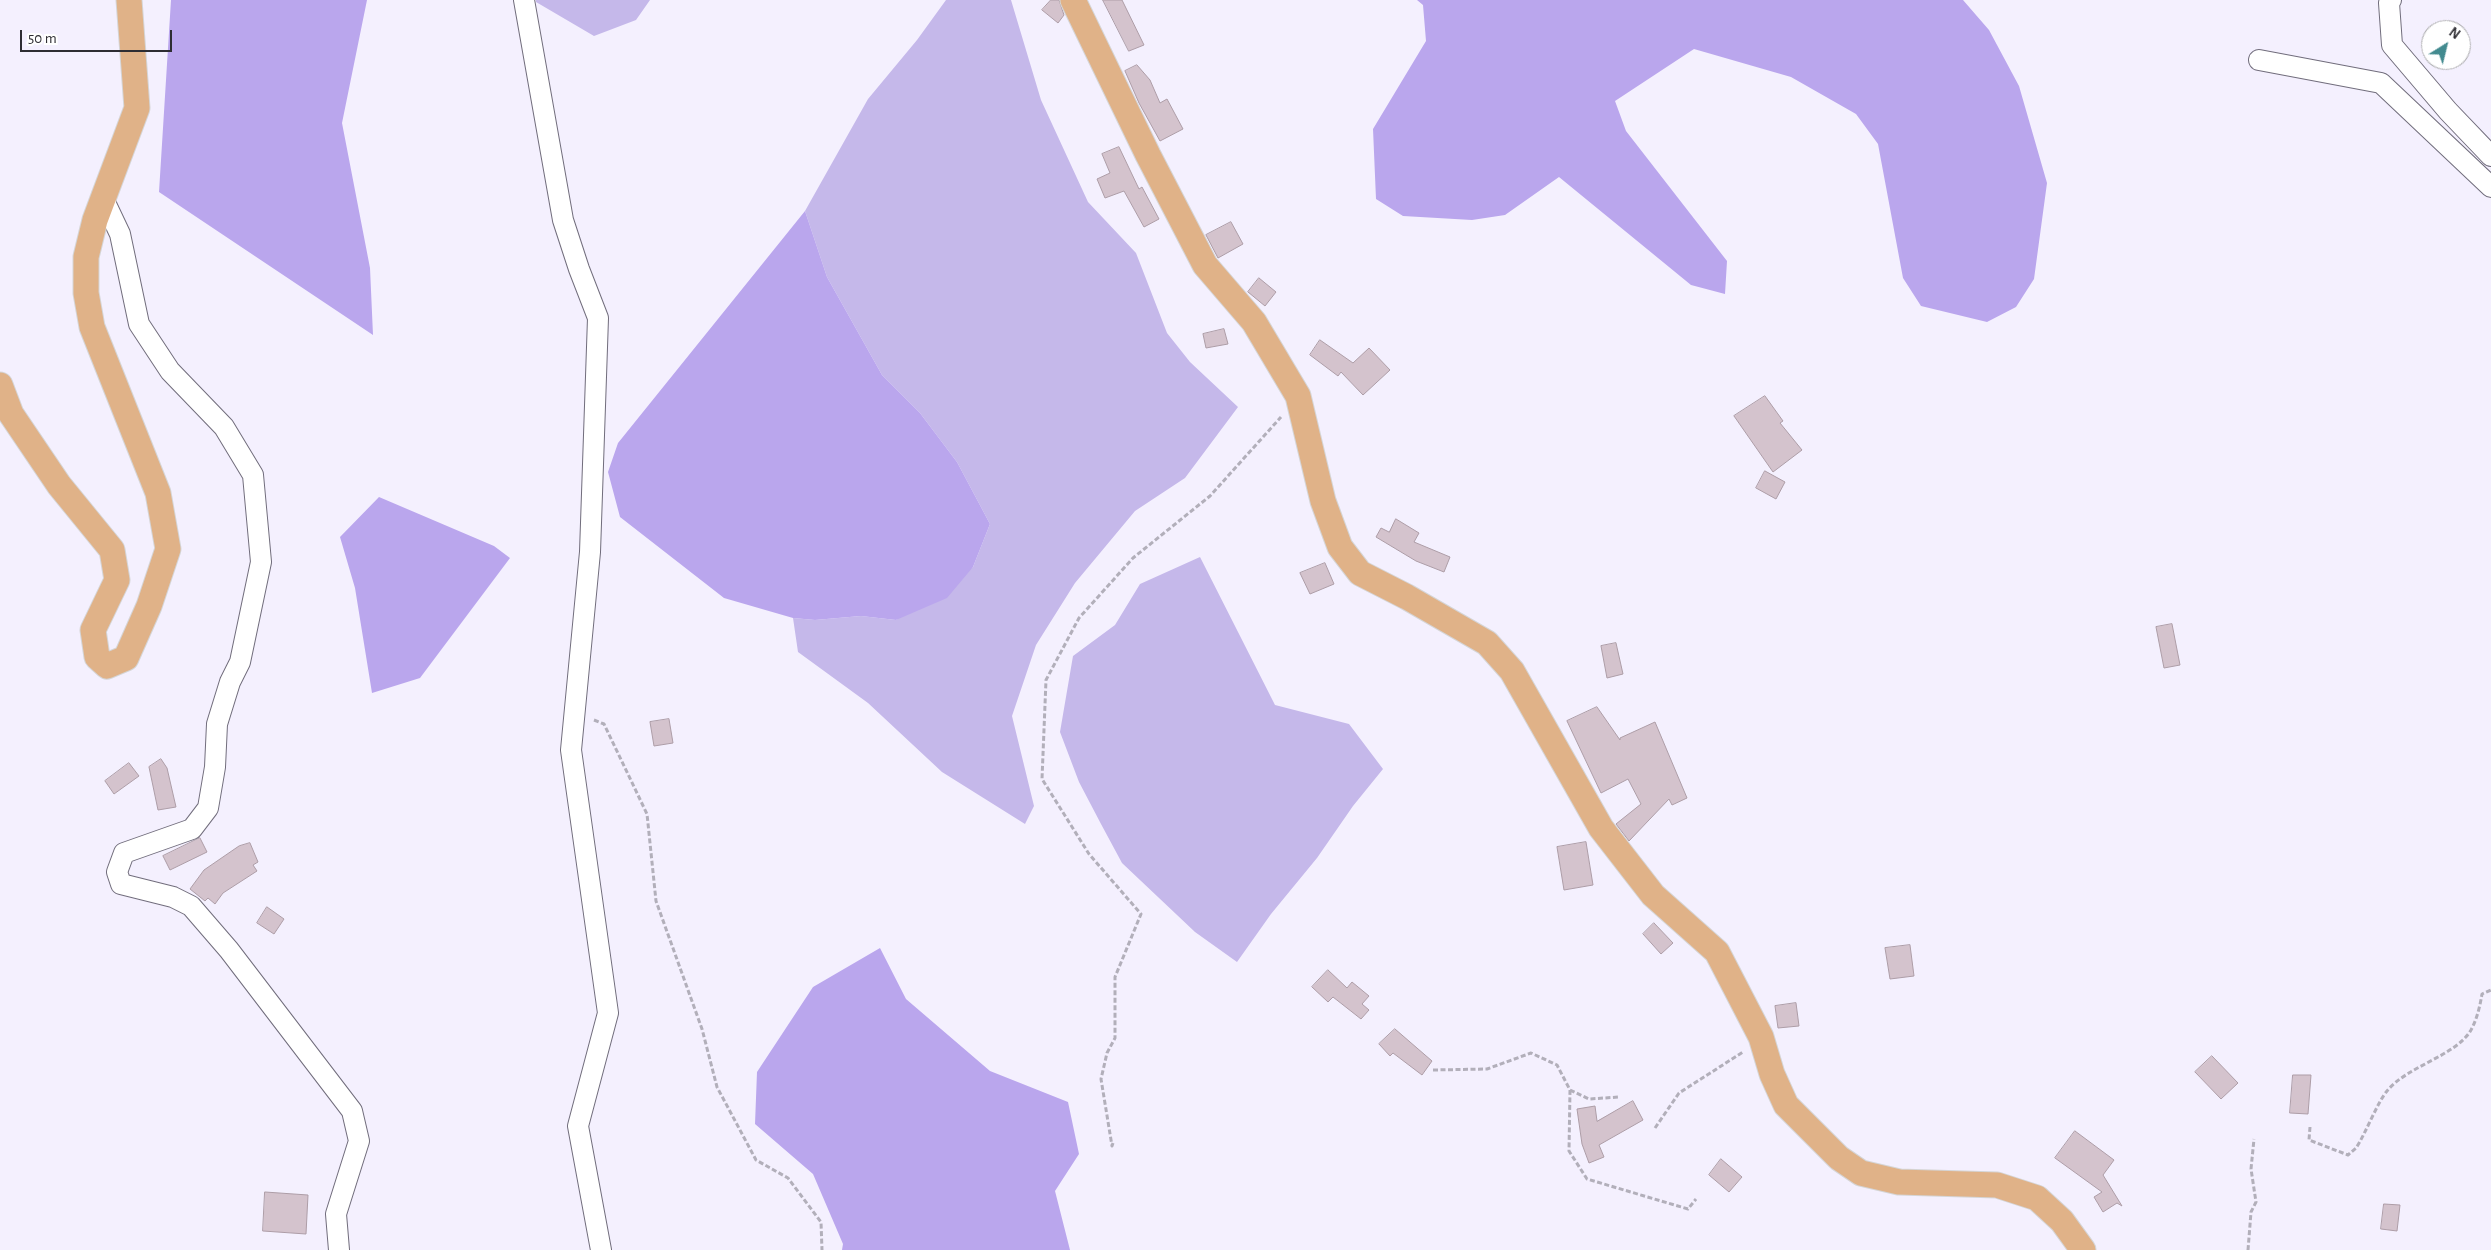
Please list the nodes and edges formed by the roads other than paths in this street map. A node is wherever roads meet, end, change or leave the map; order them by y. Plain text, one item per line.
1 (129, 0) edge
2 (524, 0) edge
3 (1073, 0) edge
4 (2391, 0) edge
5 (2259, 60) dead end
6 (2491, 156) edge
7 (2491, 187) edge
8 (102, 196) junction
9 (0, 385) edge
10 (339, 1250) edge
11 (601, 1250) edge
12 (2083, 1250) edge

1 - 8 main road
2 - 11 street
3 - 12 main road
4 - 6 street
5 - 7 street
8 - 9 main road
8 - 10 street

